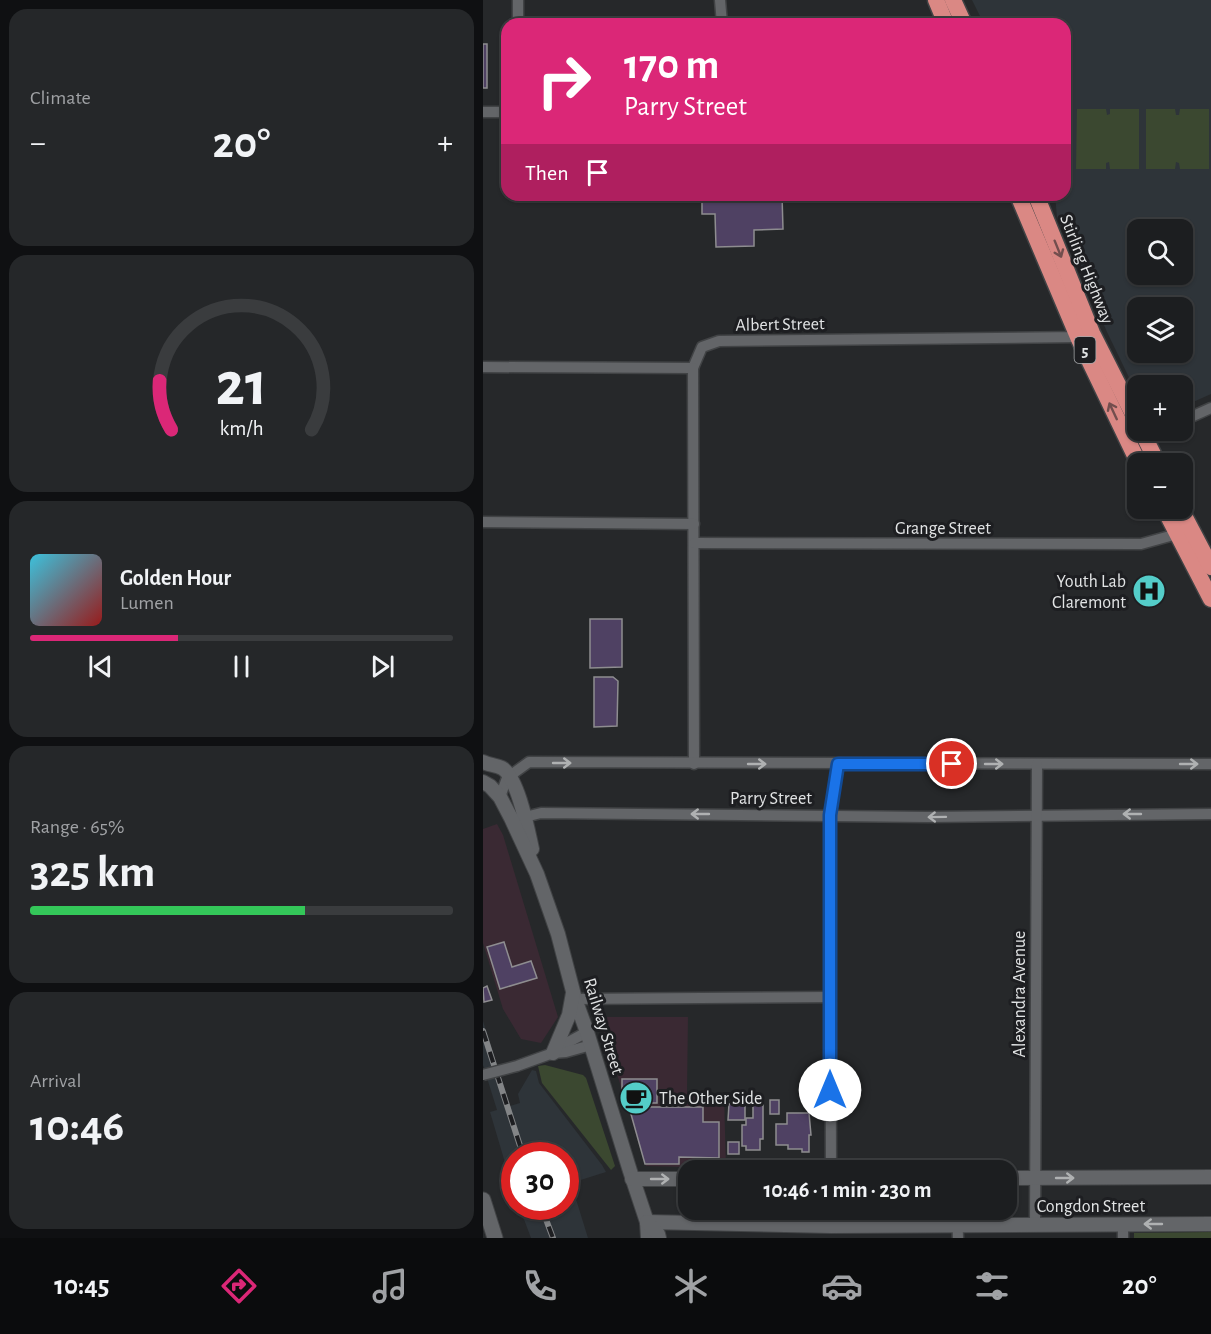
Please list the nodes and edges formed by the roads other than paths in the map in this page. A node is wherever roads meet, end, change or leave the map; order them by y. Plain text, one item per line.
1 (518, 0) edge
2 (720, 0) edge
3 (936, 0) edge
4 (953, 0) edge
5 (518, 18) edge
6 (722, 18) edge
7 (944, 18) edge
8 (961, 18) edge
9 (483, 112) edge
10 (501, 112) edge
11 (1021, 201) edge
12 (1038, 201) edge
13 (1085, 334) junction
14 (483, 367) edge
15 (693, 368) junction
16 (1127, 405) edge
17 (1211, 408) edge
18 (1193, 416) edge
19 (1134, 453) edge
20 (1174, 519) edge
21 (1182, 519) edge
22 (483, 522) edge
23 (694, 524) junction
24 (1183, 530) junction
25 (694, 543) junction
26 (1211, 567) edge
27 (1211, 599) edge
28 (483, 762) edge
29 (694, 764) junction
30 (838, 764) junction
31 (1037, 764) junction
32 (1211, 764) edge
33 (506, 772) junction
34 (483, 782) edge
35 (500, 796) junction
36 (1211, 814) edge
37 (830, 815) junction
38 (1037, 815) junction
39 (518, 818) junction
40 (574, 996) junction
41 (830, 997) junction
42 (589, 1038) junction
43 (553, 1053) junction
44 (483, 1075) edge
45 (831, 1160) edge
46 (1017, 1178) edge
47 (1035, 1178) junction
48 (1211, 1178) edge
49 (633, 1179) junction
50 (678, 1179) edge
51 (483, 1200) edge
52 (831, 1220) edge
53 (647, 1222) junction
54 (1211, 1224) edge
55 (1035, 1225) junction
56 (831, 1226) junction
57 (958, 1231) edge
58 (1123, 1231) edge
59 (495, 1238) edge
60 (648, 1238) edge
61 (659, 1238) edge

1 - 5 street
2 - 6 street
3 - 7 highway
4 - 8 highway
9 - 10 street
11 - 13 highway, Stirling Highway / 5
12 -> 13 highway, Stirling Highway / 5
13 - 15 street, Albert Street
13 - 16 highway, Stirling Highway / 5
19 -> 13 highway, Stirling Highway / 5
14 - 15 street
15 - 23 street
17 - 18 street
20 - 24 highway
21 - 24 highway
22 - 23 street
23 - 25 street
24 - 25 street, Grange Street
24 - 26 highway
24 - 27 highway
25 - 29 street
28 - 33 street
29 -> 30 street, Parry Street
33 -> 29 street, Parry Street
30 -> 31 street, Parry Street
30 - 37 street
31 -> 32 street, Parry Street
31 - 38 street, Alexandra Avenue
33 - 35 street
33 - 39 street, Railway Street
34 - 35 street
35 - 39 street, Railway Street
36 -> 38 street, Parry Street
38 -> 37 street, Parry Street
37 -> 39 street, Parry Street
37 - 41 street
38 - 47 street, Alexandra Avenue
39 - 40 street, Railway Street
40 - 41 street
40 - 42 street, Railway Street
40 - 43 street
41 - 45 street
42 - 43 street
42 - 49 street, Railway Street
43 - 44 street, bridge
46 - 47 street, Congdon Street
47 -> 48 street, Congdon Street
47 - 55 street, Alexandra Avenue
49 -> 50 street
49 - 53 street, Railway Street
51 - 59 main road
52 - 56 street
53 - 56 street, Congdon Street
53 - 60 street, Railway Street
53 - 61 street, Railway Street
54 -> 58 street, Congdon Street
55 - 57 street, Congdon Street
55 - 58 street, Congdon Street
56 - 57 street, Congdon Street

